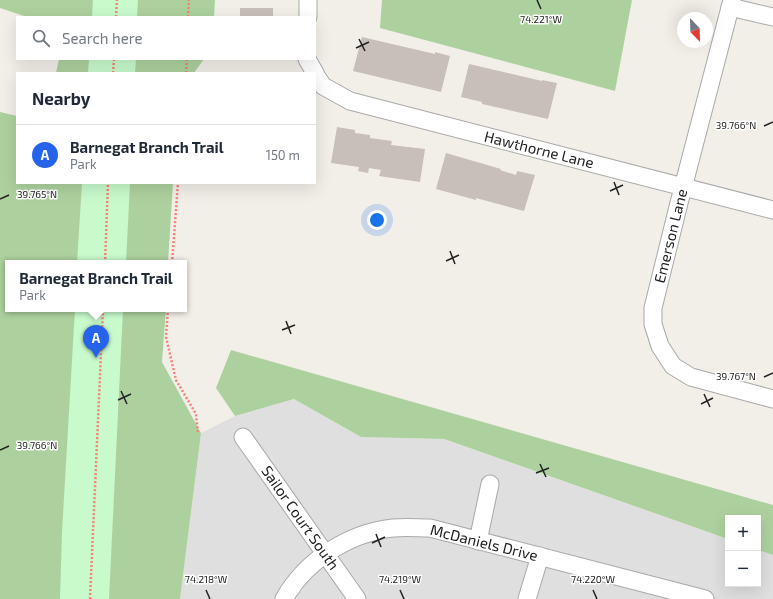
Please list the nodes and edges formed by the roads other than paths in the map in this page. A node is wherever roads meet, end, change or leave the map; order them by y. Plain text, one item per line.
1 (308, 0) edge
2 (731, 3) edge
3 (308, 16) edge
4 (773, 17) edge
5 (308, 60) edge
6 (314, 72) edge
7 (316, 75) edge
8 (683, 188) junction
9 (773, 210) edge
10 (773, 399) edge
11 (243, 437) dead end
12 (490, 484) dead end
13 (478, 541) junction
14 (326, 554) junction
15 (540, 556) junction
16 (284, 599) edge
17 (357, 599) edge
18 (527, 599) edge
19 (705, 599) edge

1 - 3 street
2 - 4 street
2 - 8 street, Emerson Lane
5 - 6 street, Hawthorne Lane
7 - 8 street, Hawthorne Lane
8 - 9 street, Hawthorne Lane
8 - 10 street, Emerson Lane
11 - 14 street, Sailor Court South
12 - 13 street
13 - 14 street, McDaniels Drive
13 - 15 street, McDaniels Drive
14 - 16 street, McDaniels Drive
14 - 17 street, Sailor Court South
15 - 18 street
15 - 19 street, McDaniels Drive

